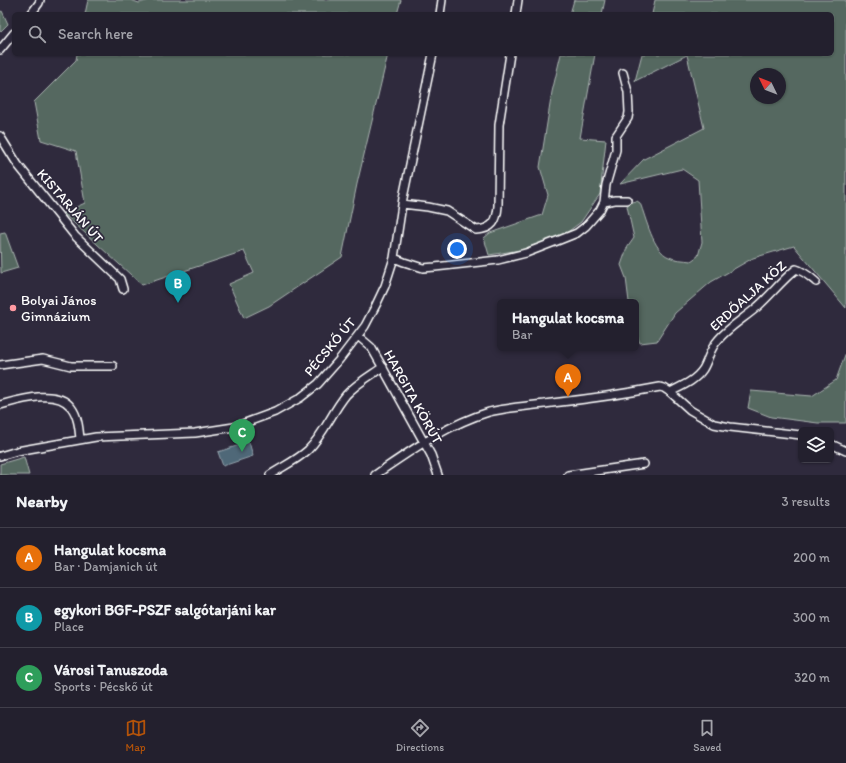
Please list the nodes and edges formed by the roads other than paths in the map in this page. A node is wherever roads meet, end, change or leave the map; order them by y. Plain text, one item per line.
1 (40, 0) edge
2 (442, 0) edge
3 (518, 0) edge
4 (32, 12) edge
5 (440, 12) edge
6 (516, 12) edge
7 (12, 35) edge
8 (0, 50) edge
9 (433, 56) edge
10 (510, 56) edge
11 (623, 73) dead end
12 (0, 136) edge
13 (627, 200) dead end
14 (604, 202) junction
15 (402, 204) junction
16 (394, 258) junction
17 (816, 282) dead end
18 (123, 289) dead end
19 (358, 336) junction
20 (0, 365) edge
21 (113, 366) dead end
22 (383, 367) junction
23 (670, 392) junction
24 (0, 405) edge
25 (798, 435) edge
26 (80, 439) junction
27 (424, 442) junction
28 (834, 445) edge
29 (846, 451) edge
30 (0, 456) edge
31 (644, 464) dead end
32 (270, 475) edge
33 (376, 475) edge
34 (438, 475) edge
35 (568, 475) edge

1 - 4 street
2 - 5 street
3 - 6 street
7 - 8 street
9 - 15 street, PÉCSKŐ ÚT
10 - 15 street
11 - 14 street
12 - 18 street, KISTARJÁN ÚT
13 - 14 street
14 - 16 street
15 - 16 street, PÉCSKŐ ÚT
16 - 19 street, PÉCSKŐ ÚT
17 - 23 street, ERDŐALJA KÖZ
19 - 22 street, HARGITA KÖRÚT
19 - 26 street, PÉCSKŐ ÚT
20 - 21 street
22 - 27 street, HARGITA KÖRÚT
22 - 32 street
23 - 25 street
23 - 27 street
24 - 26 street
26 - 30 street, PÉCSKŐ ÚT
27 - 33 street
27 - 34 street, HARGITA KÖRÚT
28 - 29 street
31 - 35 street

